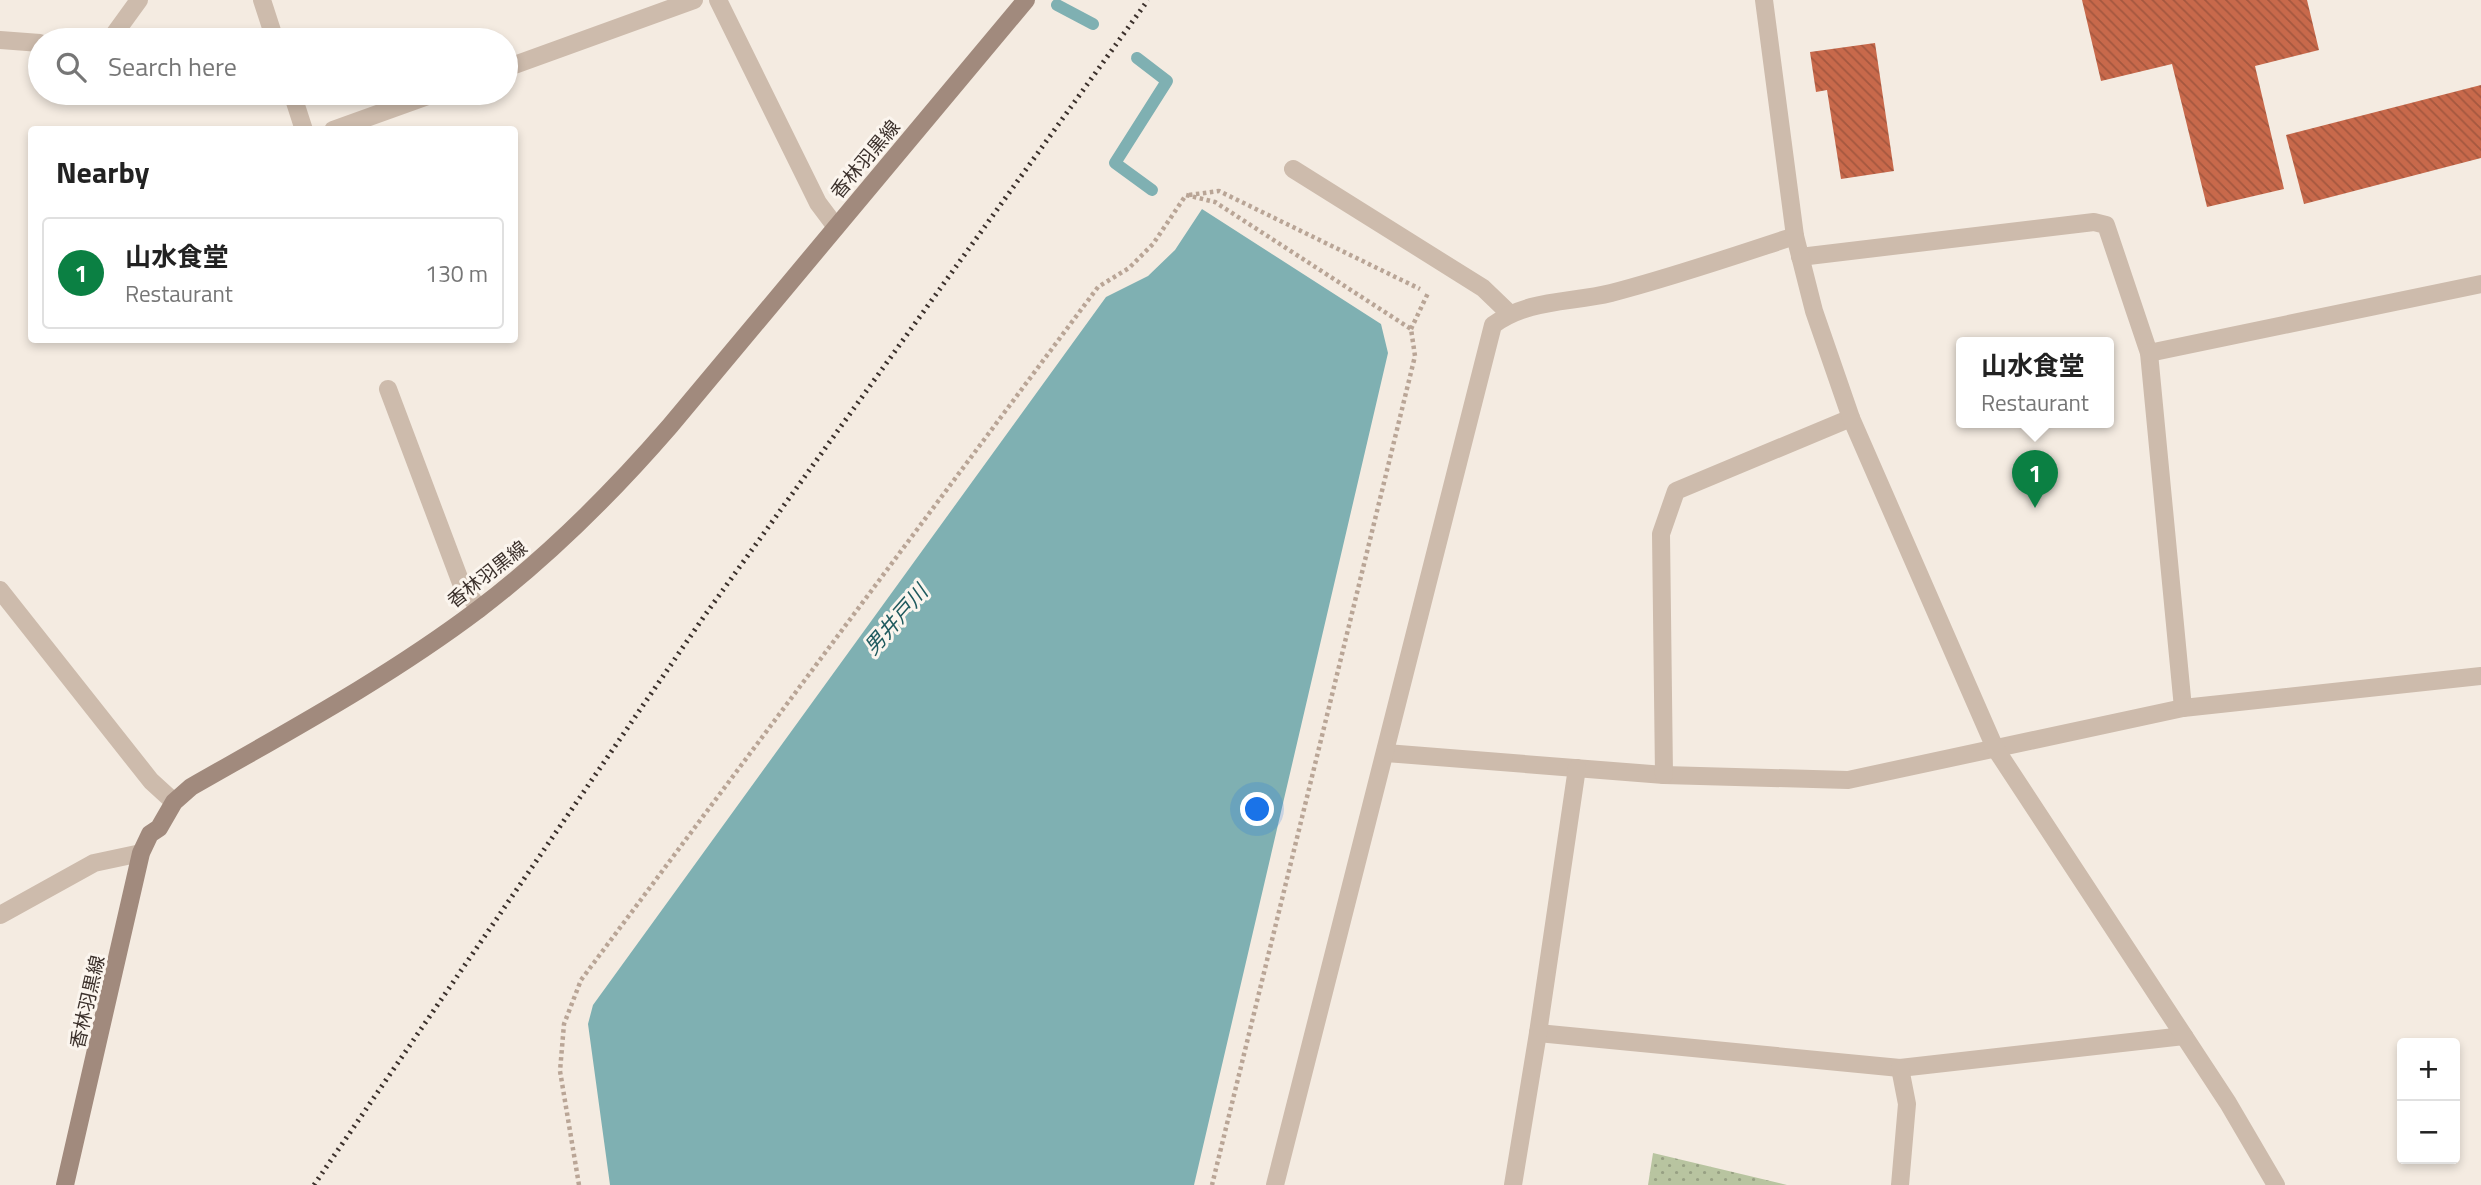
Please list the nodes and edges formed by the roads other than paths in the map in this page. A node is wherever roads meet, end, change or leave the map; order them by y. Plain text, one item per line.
1 (139, 0) edge
2 (262, 0) edge
3 (694, 0) edge
4 (718, 0) edge
5 (1027, 0) edge
6 (1764, 0) edge
7 (119, 28) edge
8 (271, 28) edge
9 (0, 40) edge
10 (28, 42) edge
11 (518, 64) edge
12 (296, 105) edge
13 (403, 105) edge
14 (303, 126) edge
15 (344, 126) edge
16 (1293, 169) dead end
17 (836, 227) junction
18 (1795, 236) junction
19 (1800, 257) junction
20 (2481, 284) edge
21 (1509, 313) junction
22 (2149, 353) junction
23 (388, 388) dead end
24 (1851, 418) junction
25 (0, 590) edge
26 (479, 609) junction
27 (2481, 676) edge
28 (2183, 708) junction
29 (1995, 748) junction
30 (1386, 753) junction
31 (1577, 768) junction
32 (1664, 775) junction
33 (174, 802) junction
34 (141, 853) junction
35 (0, 915) edge
36 (1538, 1033) junction
37 (2183, 1036) junction
38 (1900, 1068) junction
39 (65, 1185) edge
40 (1275, 1185) edge
41 (1513, 1185) edge
42 (1900, 1185) edge
43 (2276, 1185) edge

1 - 7 street
2 - 8 street
3 - 11 street
4 - 17 street
5 - 17 main road, 香林羽黒線
6 - 18 street
9 - 10 street
12 - 14 street
13 - 15 street
16 - 21 street
17 - 26 main road, 香林羽黒線
18 - 19 street
18 - 21 street
19 - 22 street
19 - 24 street
20 - 22 street
21 - 30 street
22 - 28 street
23 - 26 street
24 - 29 street
24 - 32 street
25 - 33 street
26 - 33 main road, 香林羽黒線
27 - 28 street
28 - 29 street
29 - 32 street
29 - 37 street
30 - 31 street
30 - 40 street
31 - 32 street
31 - 36 street
33 - 34 main road, 香林羽黒線
34 - 35 street
34 - 39 main road, 香林羽黒線
36 - 38 street
36 - 41 street
37 - 38 street
37 - 43 street
38 - 42 street

